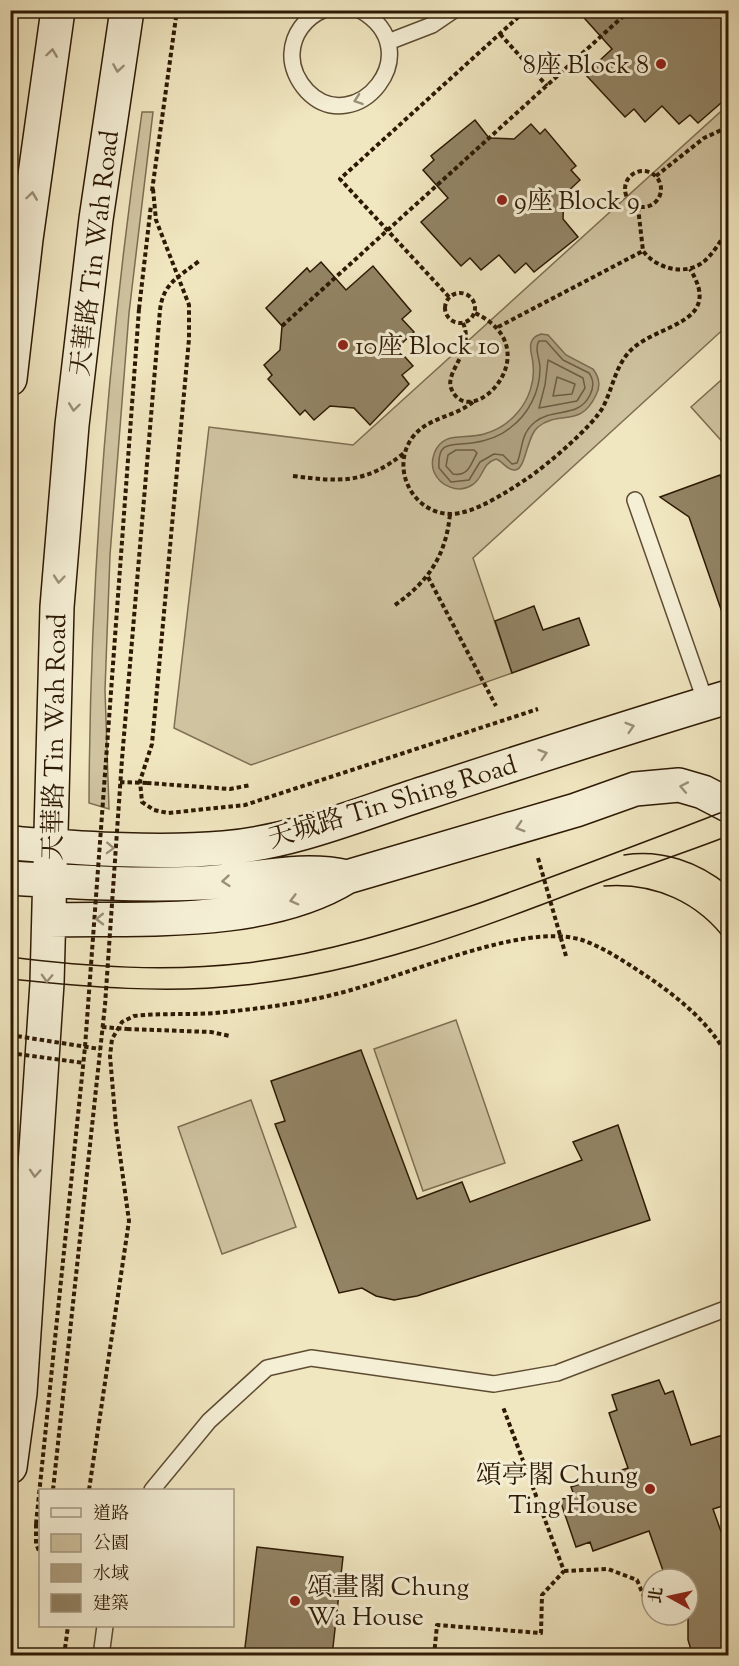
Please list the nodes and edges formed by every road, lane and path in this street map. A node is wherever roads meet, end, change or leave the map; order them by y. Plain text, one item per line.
1 (58, 10) edge
2 (127, 10) edge
3 (177, 10) edge
4 (360, 10) edge
5 (454, 10) edge
6 (526, 10) edge
7 (630, 10) edge
8 (316, 12) edge
9 (500, 34) junction
10 (388, 42) junction
11 (547, 86) junction
12 (729, 127) edge
13 (656, 176) junction
14 (153, 189) junction
15 (638, 207) junction
16 (387, 230) junction
17 (729, 230) edge
18 (643, 251) junction
19 (199, 261) dead end
20 (690, 269) junction
21 (179, 277) junction
22 (449, 297) junction
23 (475, 313) junction
24 (463, 323) junction
25 (282, 326) dead end
26 (498, 327) junction
27 (10, 379) edge
28 (473, 402) junction
29 (404, 453) junction
30 (293, 476) dead end
31 (635, 500) dead end
32 (450, 514) junction
33 (428, 576) junction
34 (395, 605) dead end
35 (717, 700) edge
36 (496, 706) dead end
37 (538, 709) dead end
38 (120, 782) junction
39 (251, 784) dead end
40 (729, 805) edge
41 (10, 843) edge
42 (52, 846) junction
43 (537, 854) dead end
44 (347, 877) junction
45 (10, 878) edge
46 (51, 880) junction
47 (49, 920) junction
48 (561, 936) junction
49 (566, 956) dead end
50 (102, 1027) junction
51 (10, 1035) edge
52 (230, 1036) dead end
53 (85, 1047) junction
54 (100, 1049) junction
55 (10, 1053) edge
56 (729, 1057) edge
57 (84, 1064) junction
58 (727, 1313) edge
59 (494, 1384) junction
60 (10, 1467) edge
61 (40, 1489) edge
62 (53, 1489) edge
63 (89, 1489) edge
64 (154, 1489) edge
65 (39, 1495) edge
66 (39, 1551) edge
67 (564, 1571) junction
68 (640, 1587) edge
69 (68, 1627) edge
70 (105, 1627) edge
71 (64, 1656) edge
72 (101, 1656) edge
73 (434, 1656) edge

27 -> 1 main road
2 -> 42 main road, 天華路 Tin Wah Road
3 - 14 path
4 - 10 lane
5 - 10 lane
6 - 9 path
7 - 11 path
10 -> 8 lane
9 - 11 path
9 - 16 path
11 - 16 path
12 - 13 path
13 - 15 path
13 - 15 path
14 - 21 path
14 - 53 path, bridge
15 - 18 path
16 - 22 path
16 - 25 path
17 - 20 path
18 - 20 path
18 - 26 path
19 - 21 path
20 - 32 path
21 - 37 path
21 - 38 path, bridge
22 - 23 path
22 - 24 path
23 - 24 path
23 - 26 path
24 - 28 path
26 - 28 path
28 - 29 path
29 - 30 path
29 - 32 path
31 - 35 lane
32 - 33 path
33 - 34 path
33 - 36 path
42 -> 35 main road, 天城路 Tin Shing Road
38 - 39 path, bridge
38 - 50 path, bridge
40 -> 44 main road, 天城路 Tin Shing Road
41 - 42 main road, 天城路 Tin Shing Road
42 - 46 main road, 天華路 Tin Wah Road
43 - 48 path
44 -> 46 main road, 天城路 Tin Shing Road
44 -> 47 main road, 天城路 Tin Shing Road
45 - 46 main road, 天城路 Tin Shing Road
46 - 47 main road, 天華路 Tin Wah Road
47 -> 60 main road, 天華路 Tin Wah Road
48 - 49 path
48 - 56 path
48 - 63 path
50 - 52 path, bridge
50 - 54 path, bridge
51 - 53 path, bridge
53 - 54 path, bridge
53 - 57 path, bridge
54 - 62 path, bridge
55 - 57 path, bridge
57 - 61 path, bridge
58 - 59 lane
59 - 64 lane
59 - 67 path
65 - 66 path, bridge
67 - 68 path
67 - 73 path
69 - 71 path
70 - 72 lane

